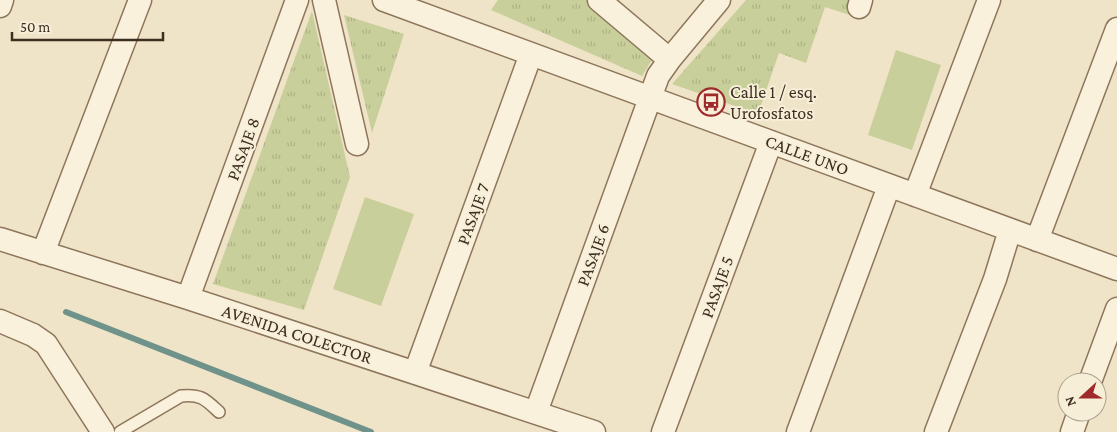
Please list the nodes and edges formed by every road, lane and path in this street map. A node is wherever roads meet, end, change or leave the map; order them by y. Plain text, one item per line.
1 (2, 0) edge
2 (140, 0) edge
3 (297, 0) edge
4 (324, 0) edge
5 (384, 0) edge
6 (599, 0) edge
7 (719, 0) edge
8 (989, 0) edge
9 (0, 6) edge
10 (1117, 29) edge
11 (531, 54) junction
12 (663, 54) dead end
13 (1109, 75) edge
14 (650, 98) junction
15 (771, 142) junction
16 (357, 144) dead end
17 (889, 186) junction
18 (914, 195) junction
19 (1010, 230) junction
20 (0, 239) edge
21 (1037, 240) junction
22 (43, 253) junction
23 (1117, 269) edge
24 (188, 298) junction
25 (1117, 309) edge
26 (0, 322) edge
27 (1094, 372) edge
28 (415, 373) junction
29 (219, 412) dead end
30 (536, 412) junction
31 (103, 432) edge
32 (120, 432) edge
33 (594, 432) edge
34 (663, 432) edge
35 (798, 432) edge
36 (936, 432) edge

1 - 9 street
2 - 22 street
3 - 24 street, PASAJE 8
4 - 16 street
5 - 11 street, CALLE UNO
6 - 12 street
7 - 14 street, PASAJE 6
8 - 18 street
10 - 13 street
11 - 14 street, CALLE UNO
11 - 28 street, PASAJE 7
13 - 21 street
14 - 15 street, CALLE UNO
14 - 30 street, PASAJE 6
15 - 17 street, CALLE UNO
15 - 34 street, PASAJE 5
17 - 18 street, CALLE UNO
17 - 35 street
18 - 19 street, CALLE UNO
19 - 21 street, CALLE UNO
19 - 36 street
20 - 22 street, AVENIDA COLECTOR
21 - 23 street, CALLE UNO
22 - 24 street, AVENIDA COLECTOR
24 - 28 street, AVENIDA COLECTOR
25 - 27 street
26 - 31 street
28 - 30 street, AVENIDA COLECTOR
29 - 32 lane
30 - 33 street, AVENIDA COLECTOR

